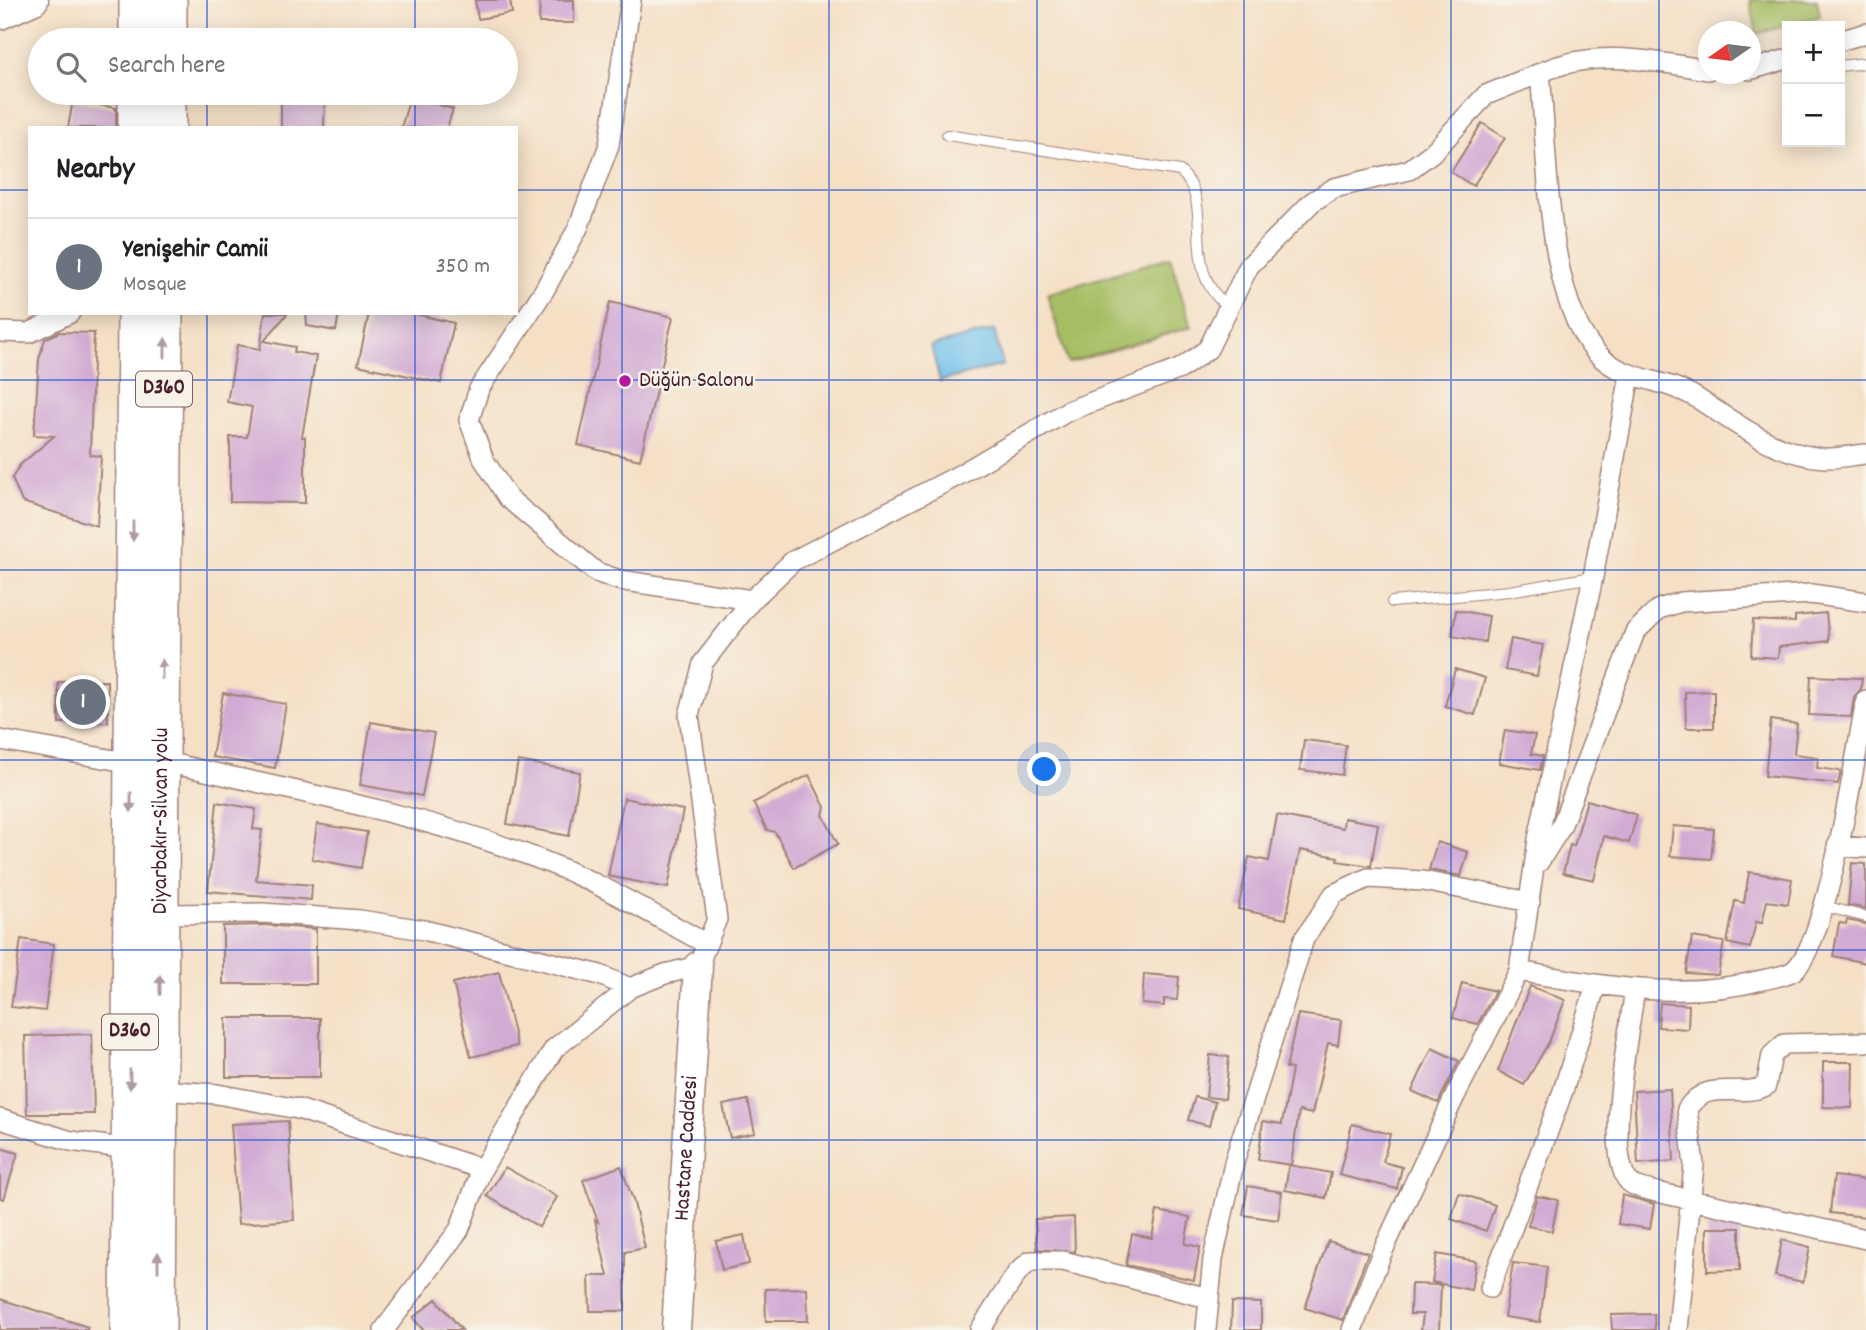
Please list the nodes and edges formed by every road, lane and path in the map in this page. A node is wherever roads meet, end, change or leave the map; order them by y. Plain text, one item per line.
1 (34, 0) edge
2 (137, 0) edge
3 (169, 0) edge
4 (631, 0) edge
5 (0, 15) edge
6 (136, 28) edge
7 (169, 28) edge
8 (1866, 33) edge
9 (1845, 39) edge
10 (1782, 61) edge
11 (1866, 63) edge
12 (1845, 65) edge
13 (1761, 67) edge
14 (1698, 70) edge
15 (1540, 73) junction
16 (136, 105) edge
17 (168, 105) edge
18 (136, 126) edge
19 (168, 126) edge
20 (947, 135) dead end
21 (1229, 307) junction
22 (66, 315) edge
23 (135, 315) edge
24 (165, 315) edge
25 (0, 332) edge
26 (1630, 374) junction
27 (1866, 454) edge
28 (148, 464) junction
29 (1593, 577) junction
30 (752, 600) junction
31 (1392, 602) dead end
32 (1866, 603) edge
33 (1866, 700) edge
34 (0, 740) edge
35 (146, 749) junction
36 (1837, 846) junction
37 (1866, 848) edge
38 (1534, 870) junction
39 (1530, 902) junction
40 (1824, 906) junction
41 (160, 914) junction
42 (1866, 917) edge
43 (702, 955) junction
44 (1519, 971) junction
45 (1596, 985) junction
46 (630, 988) junction
47 (1635, 989) junction
48 (1866, 1042) edge
49 (159, 1090) junction
50 (0, 1119) edge
51 (129, 1149) junction
52 (482, 1169) junction
53 (1691, 1200) junction
54 (1866, 1239) edge
55 (1490, 1288) dead end
56 (1208, 1298) junction
57 (128, 1330) edge
58 (158, 1330) edge
59 (384, 1330) edge
60 (676, 1330) edge
61 (980, 1330) edge
62 (1206, 1330) edge
63 (1352, 1330) edge
64 (1678, 1330) edge

1 - 5 street
2 - 6 highway
3 - 7 highway
4 - 30 street
8 - 9 street
10 - 13 street
11 - 12 lane
14 - 15 street
15 - 21 street
15 - 26 street
16 - 18 highway
17 - 19 highway
20 - 21 lane
21 - 30 street
22 - 25 street
23 - 28 highway, Diyarbakır-Silvan yolu / D360
28 -> 24 highway, Diyarbakır-Silvan yolu / D360
26 - 27 street
26 - 29 street
28 - 35 highway, Diyarbakır-Silvan yolu / D360
29 - 31 lane
29 - 38 street
30 - 43 street
32 - 38 street
33 - 36 street
34 - 35 street
35 - 41 highway, Diyarbakır-Silvan yolu / D360
35 - 43 street
35 -> 51 highway, Diyarbakır-Silvan yolu / D360
36 - 37 street
36 - 40 street
38 - 39 street
39 - 44 street
39 - 56 street
40 - 42 lane
40 - 47 street
41 - 46 street
49 -> 41 highway, Diyarbakır-Silvan yolu / D360
43 - 46 street
43 - 60 street, Hastane Caddesi
44 - 45 street
44 - 63 street
45 - 47 street
45 - 55 street
46 - 52 street
47 - 53 street
48 - 53 street
49 - 52 street
58 -> 49 highway, Diyarbakır-Silvan yolu / D360
50 - 51 street
51 - 57 highway, Diyarbakır-Silvan yolu / D360
52 - 59 street
53 - 54 street
53 - 64 street
56 - 61 street
56 - 62 street

